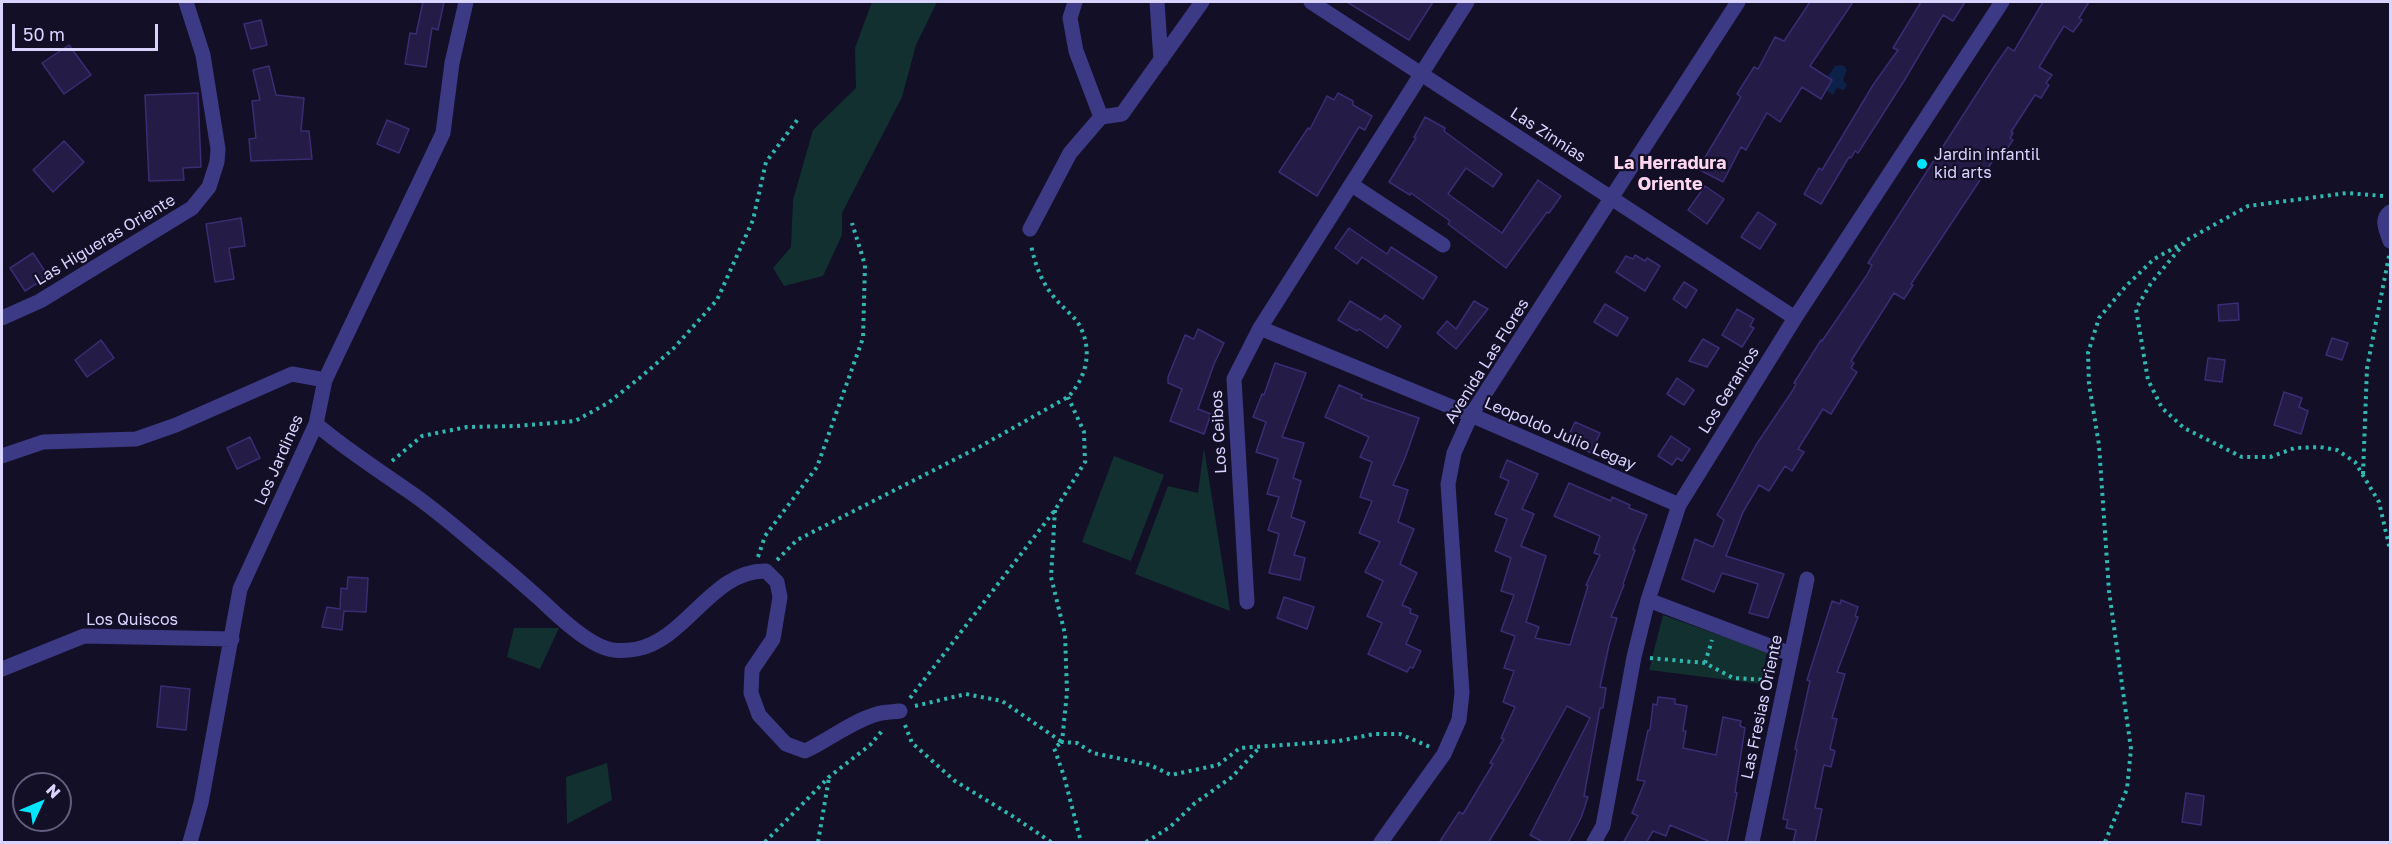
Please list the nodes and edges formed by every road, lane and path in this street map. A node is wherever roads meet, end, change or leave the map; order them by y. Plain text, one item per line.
1 (186, 2) edge
2 (466, 2) edge
3 (1075, 2) edge
4 (1157, 2) edge
5 (1202, 2) edge
6 (1311, 2) edge
7 (1467, 2) edge
8 (1738, 2) edge
9 (2002, 2) edge
10 (1161, 60) junction
11 (1421, 73) junction
12 (1101, 117) junction
13 (798, 119) dead end
14 (1352, 185) junction
15 (2391, 196) edge
16 (1612, 199) junction
17 (2391, 212) edge
18 (852, 223) dead end
19 (1030, 229) joint
20 (2187, 240) junction
21 (2391, 241) edge
22 (1443, 245) dead end
23 (2391, 246) edge
24 (2, 318) edge
25 (1795, 318) junction
26 (1260, 328) junction
27 (325, 380) junction
28 (1068, 397) junction
29 (1471, 415) junction
30 (316, 424) junction
31 (2, 456) edge
32 (379, 472) junction
33 (2363, 475) junction
34 (1679, 505) junction
35 (1055, 510) junction
36 (2391, 550) edge
37 (760, 571) junction
38 (1807, 579) dead end
39 (1648, 600) junction
40 (1247, 602) dead end
41 (1716, 625) junction
42 (232, 639) junction
43 (1791, 654) junction
44 (1634, 657) junction
45 (1705, 663) junction
46 (2, 669) edge
47 (1786, 681) junction
48 (900, 711) junction
49 (1062, 742) junction
50 (1259, 748) junction
51 (1444, 754) junction
52 (829, 777) junction
53 (190, 843) edge
54 (765, 843) edge
55 (818, 843) edge
56 (1052, 843) edge
57 (1081, 843) edge
58 (1146, 843) edge
59 (1381, 843) edge
60 (1594, 843) edge
61 (1752, 843) edge
62 (2105, 843) edge

1 - 24 street, Las Higueras Oriente
2 - 27 street, Los Jardines
3 - 12 street
4 - 10 street
5 - 10 street
6 - 11 street, Las Zinnias
7 - 11 street, Los Ceibos
8 - 16 street, Avenida Las Flores
9 - 25 street, Los Geranios
10 - 12 street
11 - 14 street, Los Ceibos
11 - 16 street, Las Zinnias
12 - 19 street
13 - 32 path
14 - 22 street
14 - 26 street, Los Ceibos
15 - 20 path
16 - 25 street, Las Zinnias
16 - 29 street, Avenida Las Flores
17 - 21 street
18 - 37 path
19 - 28 path
20 - 33 path
20 - 62 path
23 - 33 path
25 - 34 street, Los Geranios
26 - 29 street, Leopoldo Julio Legay
26 - 40 street, Los Ceibos
27 - 30 street, Los Jardines
27 - 31 street
28 - 35 path
28 - 37 path
29 - 34 street, Leopoldo Julio Legay
29 - 51 street, Avenida Las Flores
30 - 32 street
30 - 42 street, Los Jardines
32 - 37 street
33 - 36 path
34 - 39 street, Los Geranios
35 - 48 path
35 - 49 path
37 - 48 street
38 - 43 street, Las Fresias Oriente
39 - 41 street
39 - 44 street, Los Geranios
41 - 43 street
41 - 45 path
42 - 46 street, Los Quiscos
42 - 53 street, Los Jardines
43 - 47 street, Las Fresias Oriente
44 - 45 path
44 - 60 street, Los Geranios
45 - 47 path
47 - 61 street, Las Fresias Oriente
48 - 49 path
48 - 52 path
48 - 56 path
49 - 50 path
49 - 57 path
50 - 51 path
50 - 58 path
51 - 59 street, Avenida Las Flores
52 - 54 path
52 - 55 path

